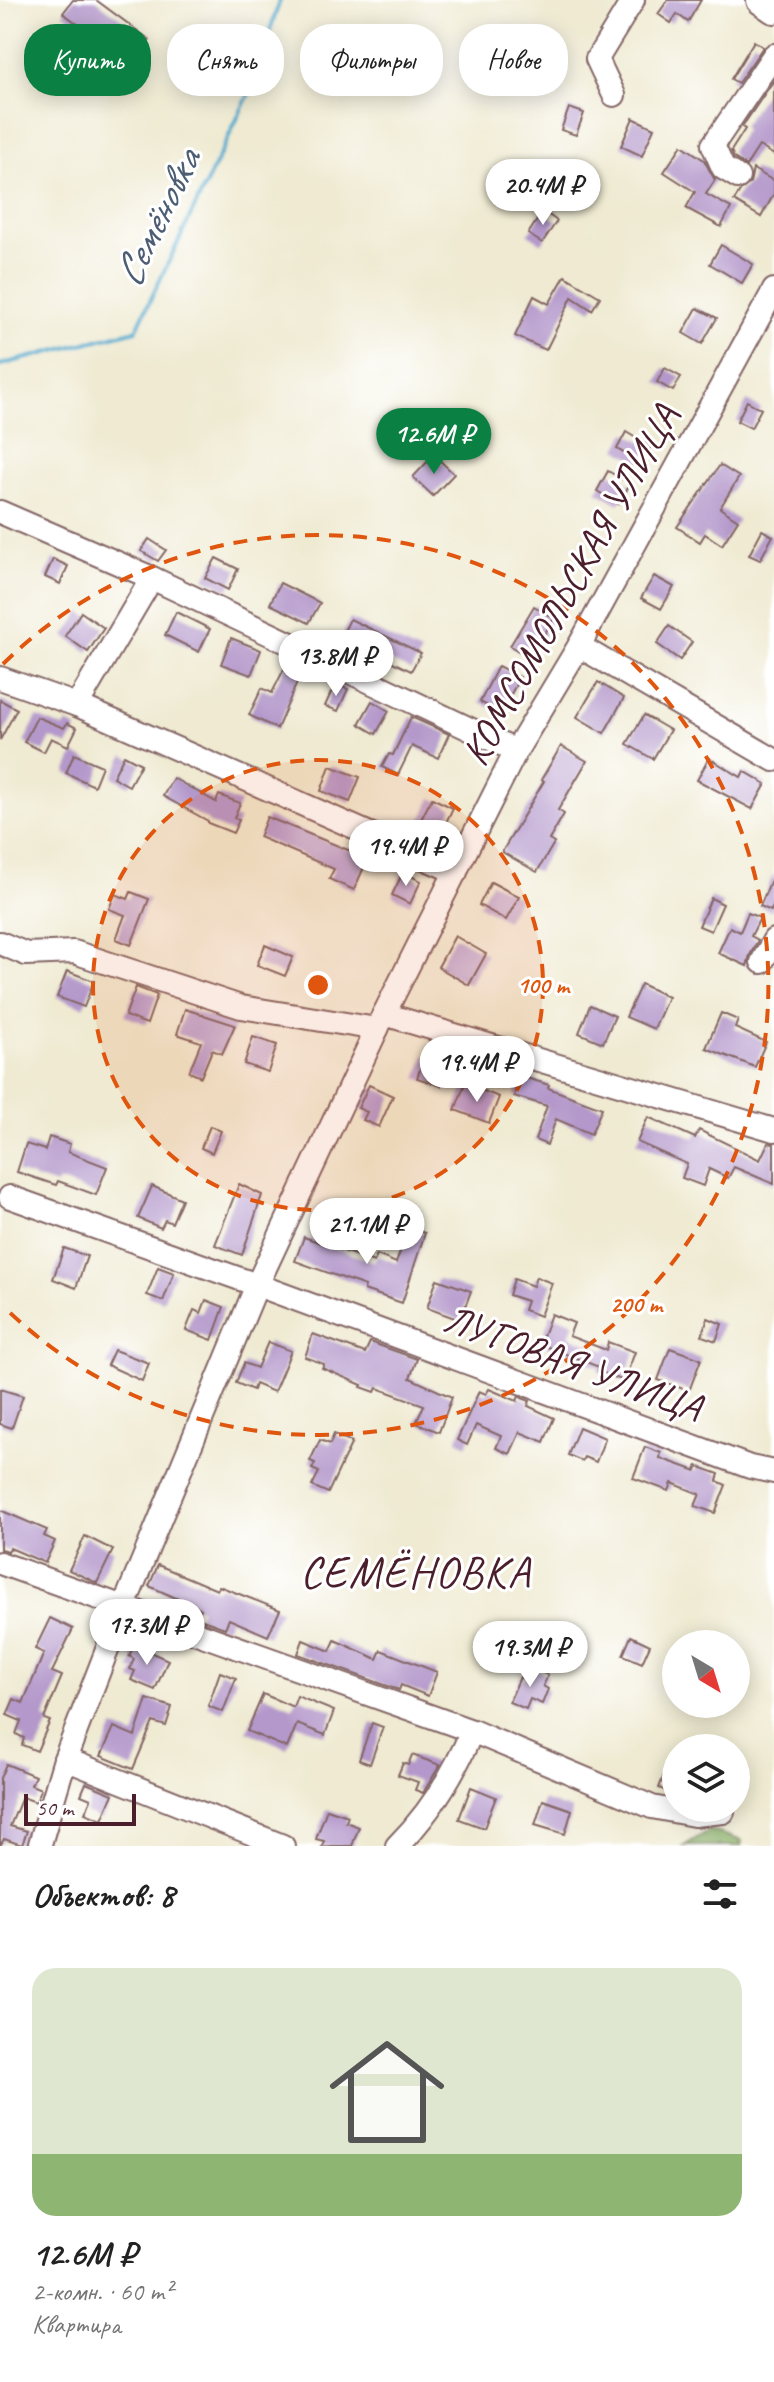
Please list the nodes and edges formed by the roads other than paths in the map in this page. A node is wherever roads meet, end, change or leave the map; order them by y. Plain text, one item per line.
1 (633, 0) edge
2 (761, 0) edge
3 (774, 9) edge
4 (774, 55) edge
5 (614, 95) dead end
6 (738, 177) dead end
7 (774, 290) edge
8 (0, 512) edge
9 (152, 578) junction
10 (579, 646) junction
11 (0, 678) edge
12 (77, 705) junction
13 (516, 751) junction
14 (774, 760) edge
15 (456, 872) junction
16 (774, 940) edge
17 (0, 943) edge
18 (762, 962) dead end
19 (380, 1021) junction
20 (774, 1130) edge
21 (10, 1197) dead end
22 (257, 1285) junction
23 (774, 1472) edge
24 (0, 1563) edge
25 (124, 1606) junction
26 (472, 1731) junction
27 (65, 1759) junction
28 (662, 1809) edge
29 (40, 1844) dead end
30 (283, 1846) edge
31 (397, 1846) edge

1 - 5 street
2 - 3 main road
4 - 6 street
7 - 10 street, КОМСОМОЛЬСКАЯ УЛИЦА
8 - 9 street
9 - 12 street
9 - 13 street
10 - 13 street, КОМСОМОЛЬСКАЯ УЛИЦА
10 - 14 street
11 - 12 street
12 - 15 street
13 - 15 street, КОМСОМОЛЬСКАЯ УЛИЦА
15 - 19 street, КОМСОМОЛЬСКАЯ УЛИЦА
16 - 18 street
17 - 19 street
19 - 20 street
19 - 22 street, КОМСОМОЛЬСКАЯ УЛИЦА
21 - 22 street, ЛУГОВАЯ УЛИЦА
22 - 23 street, ЛУГОВАЯ УЛИЦА
22 - 25 street, КОМСОМОЛЬСКАЯ УЛИЦА
24 - 25 street
25 - 26 street
25 - 27 street, КОМСОМОЛЬСКАЯ УЛИЦА
26 - 28 street
26 - 31 street
27 - 29 street, КОМСОМОЛЬСКАЯ УЛИЦА
27 - 30 street

